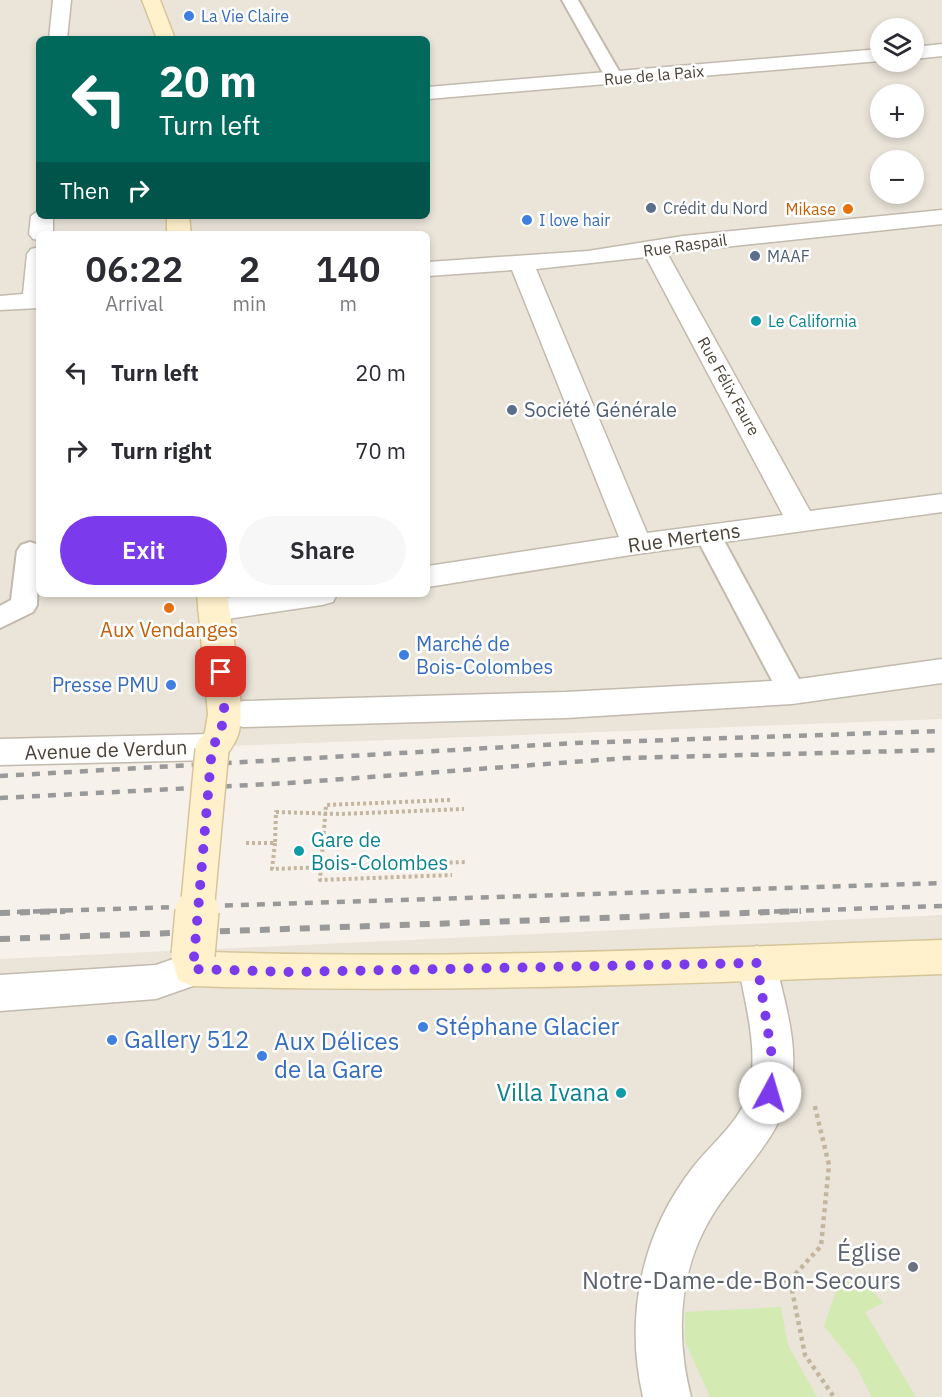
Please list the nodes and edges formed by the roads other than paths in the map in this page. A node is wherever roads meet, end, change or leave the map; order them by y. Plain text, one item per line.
1 (62, 0) edge
2 (151, 0) edge
3 (570, 0) edge
4 (58, 36) edge
5 (165, 36) edge
6 (942, 50) edge
7 (924, 51) edge
8 (870, 56) edge
9 (614, 78) junction
10 (430, 93) edge
11 (942, 217) edge
12 (654, 250) junction
13 (522, 265) junction
14 (430, 269) edge
15 (36, 301) edge
16 (0, 303) edge
17 (942, 503) edge
18 (802, 522) junction
19 (708, 535) junction
20 (637, 544) junction
21 (30, 551) dead end
22 (430, 577) edge
23 (281, 597) edge
24 (213, 602) edge
25 (0, 618) edge
26 (942, 671) edge
27 (792, 692) junction
28 (243, 714) dead end
29 (212, 749) junction
30 (0, 752) edge
31 (942, 957) edge
32 (193, 962) junction
33 (757, 963) junction
34 (0, 993) edge
35 (667, 1397) edge

1 - 4 street
2 - 5 street
3 - 9 lane
6 - 7 street
8 - 9 street, Rue de la Paix
9 - 10 street, Rue de la Paix
11 - 12 street, Rue Raspail
12 - 13 street, Rue Raspail
12 - 18 street, Rue Félix Faure
13 - 14 street, Rue Raspail
13 - 20 street
15 - 16 street
17 - 18 street, Rue Mertens
18 - 19 street, Rue Mertens
19 - 20 street, Rue Mertens
19 - 27 lane
20 - 22 street, Rue Mertens
21 - 25 lane
23 - 24 street
24 - 29 street
26 - 27 street
27 - 28 street
29 - 30 street, Avenue de Verdun
29 - 32 street, bridge
31 - 33 street
32 - 33 street
32 - 34 street
33 - 35 street

